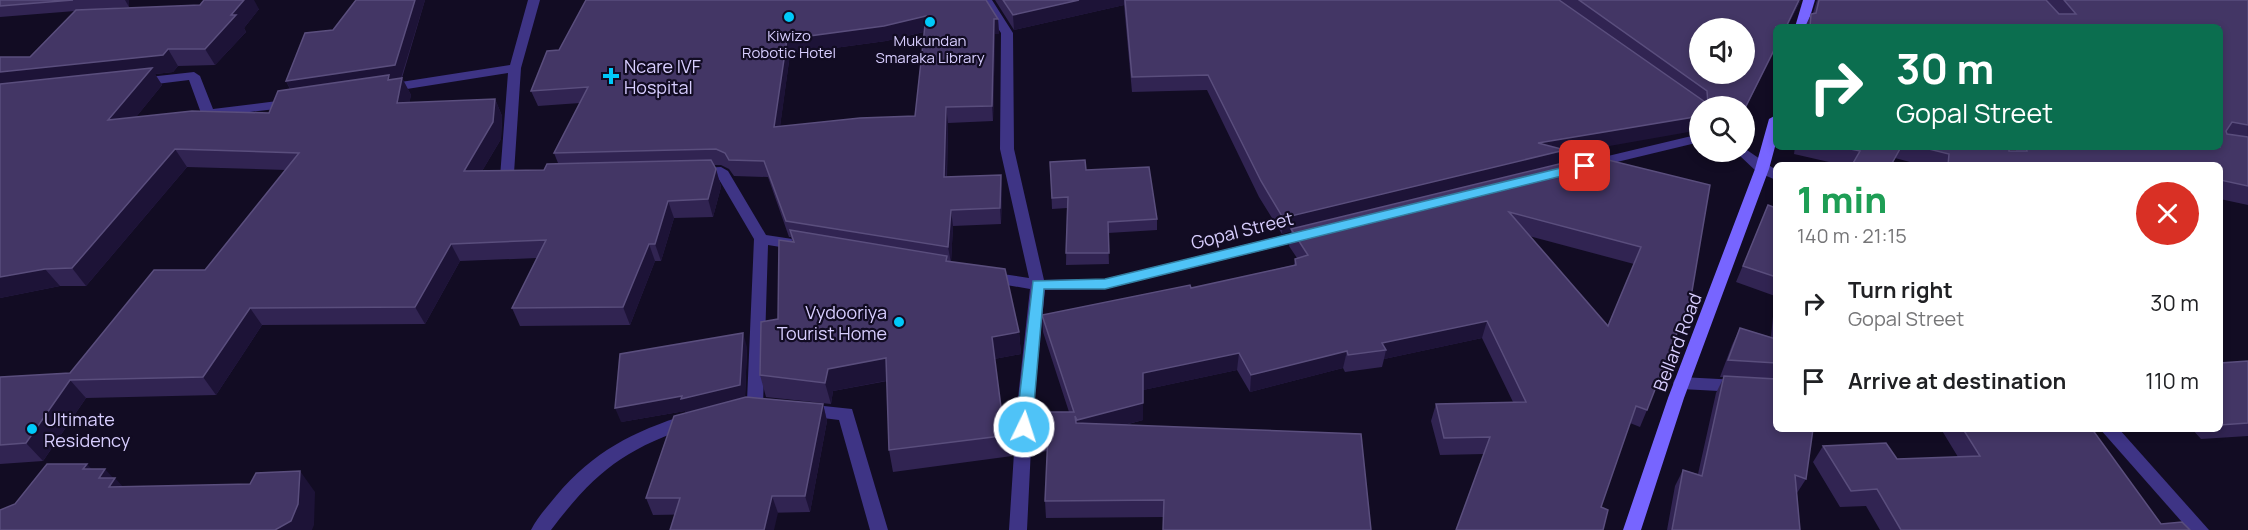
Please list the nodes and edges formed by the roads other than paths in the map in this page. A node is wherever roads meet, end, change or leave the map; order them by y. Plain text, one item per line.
1 (534, 0) edge
2 (986, 0) edge
3 (1809, 0) edge
4 (1802, 24) edge
5 (515, 68) junction
6 (126, 84) edge
7 (376, 90) edge
8 (307, 101) edge
9 (1689, 141) edge
10 (1773, 142) edge
11 (1755, 161) edge
12 (1574, 169) edge
13 (686, 172) edge
14 (1769, 173) edge
15 (530, 176) edge
16 (1322, 230) edge
17 (761, 239) junction
18 (818, 249) edge
19 (980, 275) edge
20 (1038, 285) junction
21 (1682, 383) junction
22 (1773, 388) edge
23 (755, 405) junction
24 (724, 413) edge
25 (706, 417) edge
26 (2112, 432) edge
27 (540, 530) edge
28 (879, 530) edge
29 (1018, 530) edge
30 (1632, 530) edge
31 (2200, 530) edge

1 - 5 street
2 - 20 street
3 - 4 street
5 - 7 street
5 - 15 street
6 - 8 street
9 - 12 street
10 - 14 street, Bellard Road
11 - 14 street
13 - 17 street
14 - 21 street, Bellard Road
16 - 20 street, Gopal Street
17 - 18 street
17 - 23 street
19 - 20 street, Gopal Street
20 - 29 street
21 - 22 street
21 - 30 street, Bellard Road
23 - 24 street
23 - 28 street
25 - 27 street
26 - 31 street

